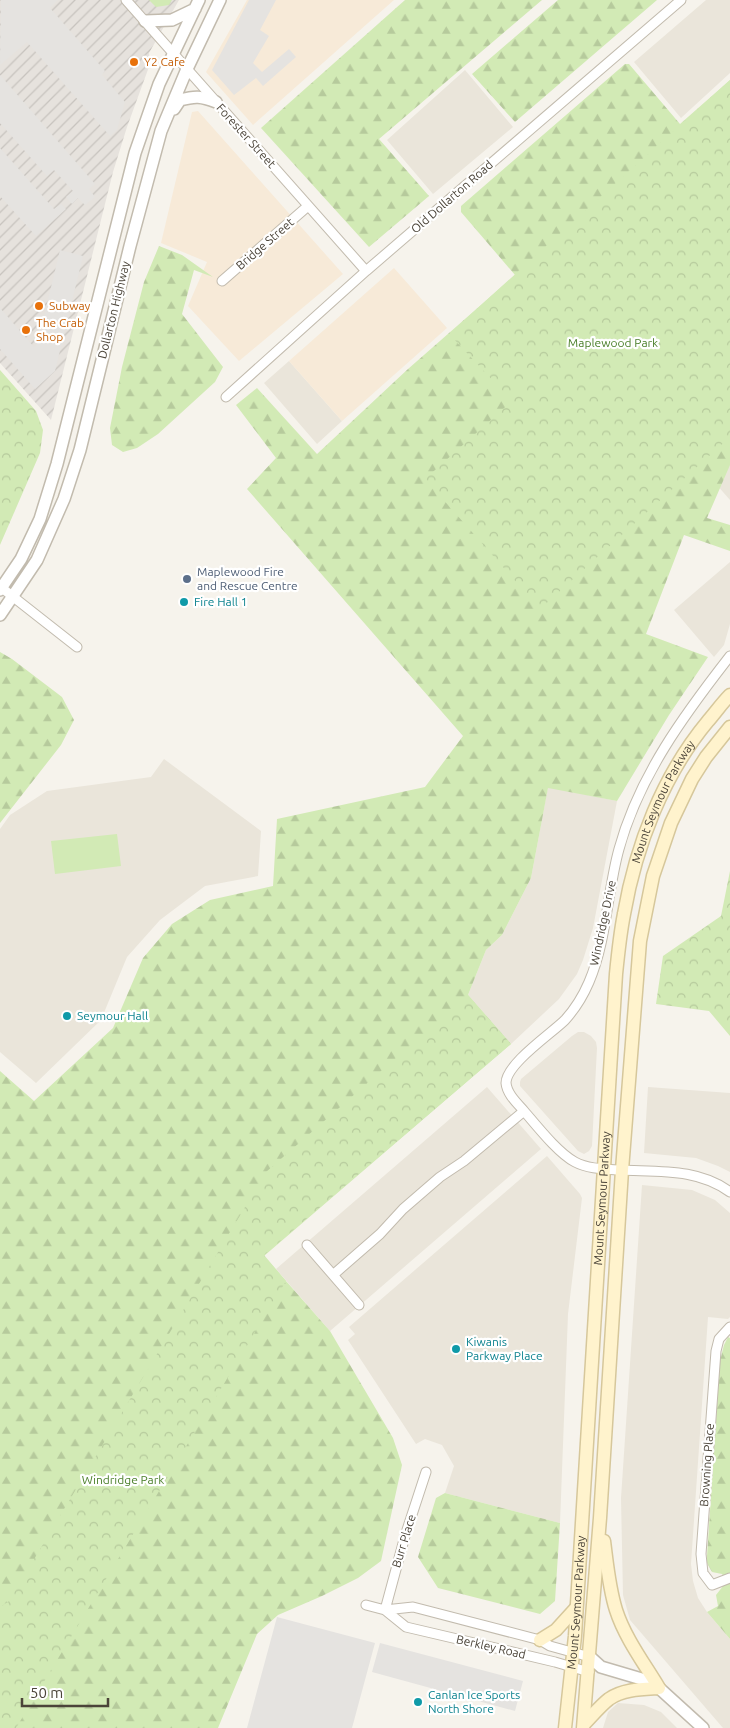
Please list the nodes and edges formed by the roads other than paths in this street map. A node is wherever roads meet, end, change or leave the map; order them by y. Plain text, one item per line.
1 (126, 0) edge
2 (220, 0) edge
3 (681, 0) edge
4 (197, 4) edge
5 (145, 21) junction
6 (174, 54) junction
7 (187, 69) junction
8 (216, 102) junction
9 (166, 121) junction
10 (308, 206) junction
11 (366, 271) junction
12 (222, 281) dead end
13 (226, 397) dead end
14 (1, 589) edge
15 (13, 597) junction
16 (0, 615) edge
17 (77, 647) dead end
18 (730, 656) edge
19 (730, 695) edge
20 (730, 727) edge
21 (524, 1111) junction
22 (604, 1169) junction
23 (622, 1170) junction
24 (730, 1192) edge
25 (307, 1245) dead end
26 (333, 1275) junction
27 (359, 1304) dead end
28 (730, 1327) edge
29 (426, 1472) dead end
30 (600, 1518) junction
31 (730, 1578) edge
32 (366, 1605) dead end
33 (576, 1608) junction
34 (385, 1610) junction
35 (540, 1640) junction
36 (573, 1652) junction
37 (590, 1657) junction
38 (572, 1667) junction
39 (601, 1667) junction
40 (589, 1672) junction
41 (659, 1688) junction
42 (584, 1726) edge
43 (565, 1728) edge
44 (703, 1728) edge

1 - 5 street, Forester Street
2 - 7 street, Dollarton Highway
3 - 11 street, Old Dollarton Road
4 - 5 street
4 - 6 street, Dollarton Highway
5 - 6 street, Forester Street
6 - 7 street, Forester Street
6 - 14 street, Dollarton Highway
7 - 8 street, Forester Street
7 - 9 street, Dollarton Highway
8 - 9 street
8 - 10 street, Forester Street
9 - 15 street, Dollarton Highway
10 - 11 street, Forester Street
10 - 12 street, Bridge Street
11 - 13 street, Old Dollarton Road
14 - 15 street
15 - 16 street, Dollarton Highway
15 - 17 street
18 - 21 street, Windridge Drive
19 - 22 main road, Mount Seymour Parkway
20 - 23 main road, Mount Seymour Parkway
21 - 22 street
21 - 26 street
22 - 23 street
22 - 33 main road, Mount Seymour Parkway
23 - 24 street
23 - 30 main road, Mount Seymour Parkway
25 - 26 street
26 - 27 street
28 - 31 street, Browning Place
29 - 34 street, Burr Place
30 - 37 main road, Mount Seymour Parkway
30 - 41 main road
32 - 34 street, Berkley Road
33 - 35 main road
33 - 36 main road, Mount Seymour Parkway
34 - 35 street, Berkley Road
34 - 38 street, Berkley Road
35 - 36 street, Berkley Road
36 - 37 street, Berkley Road
36 - 38 main road, Mount Seymour Parkway
37 - 39 street, Berkley Road
37 - 40 main road, Mount Seymour Parkway
38 - 40 street, Berkley Road
38 - 43 main road, Mount Seymour Parkway
39 - 40 street
39 - 41 street, Berkley Road
40 - 42 main road, Mount Seymour Parkway
41 - 42 main road
41 - 44 street, Berkley Road

